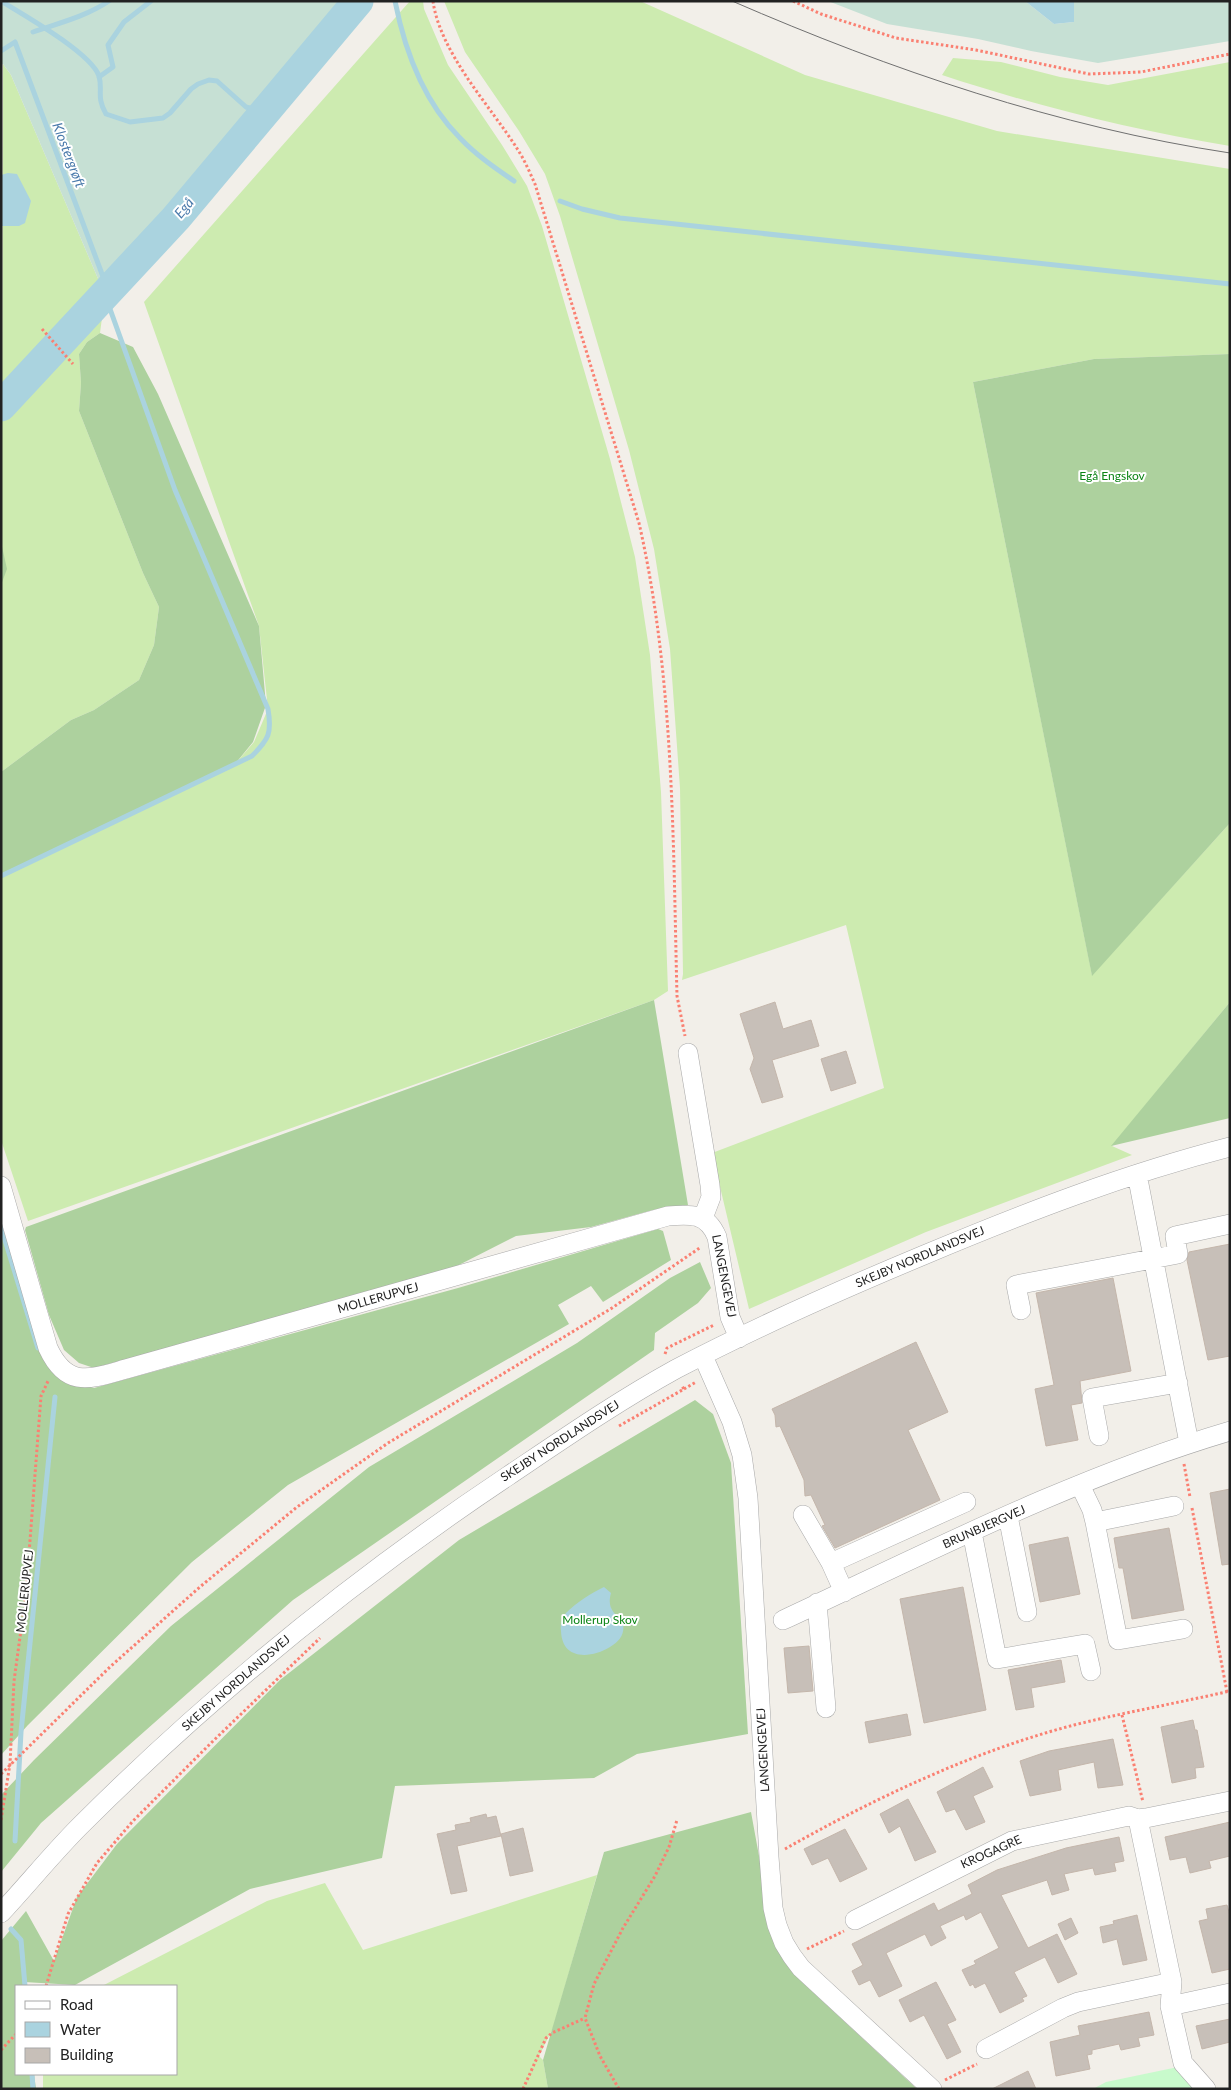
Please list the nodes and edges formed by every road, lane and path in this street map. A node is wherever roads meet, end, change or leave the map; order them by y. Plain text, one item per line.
1 (433, 1) edge
2 (793, 1) edge
3 (1230, 54) edge
4 (42, 329) dead end
5 (73, 364) dead end
6 (688, 1053) joint
7 (1230, 1147) edge
8 (1137, 1174) junction
9 (1, 1186) edge
10 (703, 1218) junction
11 (1230, 1224) edge
12 (717, 1237) junction
13 (1154, 1259) junction
14 (1021, 1310) dead end
15 (730, 1317) junction
16 (739, 1338) junction
17 (703, 1356) junction
18 (55, 1364) junction
19 (674, 1370) junction
20 (1178, 1383) junction
21 (616, 1428) dead end
22 (1230, 1431) edge
23 (1099, 1436) dead end
24 (1185, 1445) junction
25 (1080, 1485) junction
26 (966, 1502) dead end
27 (1174, 1506) dead end
28 (803, 1514) dead end
29 (1008, 1516) junction
30 (1095, 1522) junction
31 (972, 1532) junction
32 (831, 1563) junction
33 (844, 1592) junction
34 (817, 1604) junction
35 (1027, 1612) dead end
36 (783, 1620) dead end
37 (1182, 1628) dead end
38 (322, 1636) dead end
39 (1091, 1671) dead end
40 (1229, 1691) edge
41 (826, 1708) dead end
42 (1122, 1714) junction
43 (10, 1764) junction
44 (1, 1774) edge
45 (1230, 1801) edge
46 (1142, 1818) junction
47 (1, 1820) edge
48 (677, 1820) dead end
49 (769, 1858) junction
50 (1, 1913) edge
51 (855, 1920) joint
52 (792, 1956) junction
53 (1172, 1982) junction
54 (46, 1985) edge
55 (1230, 1993) edge
56 (1170, 2006) junction
57 (585, 2018) junction
58 (15, 2035) edge
59 (986, 2048) joint
60 (1, 2050) edge
61 (932, 2088) edge
62 (523, 2089) edge
63 (619, 2089) edge
64 (1206, 2089) edge

1 - 6 path
2 - 3 path
4 - 5 path
6 - 10 street
7 - 8 street, SKEJBY NORDLANDSVEJ
8 - 13 street
8 - 16 street, SKEJBY NORDLANDSVEJ
9 - 18 street
10 - 12 street, LANGENGEVEJ
10 - 18 street, MOLLERUPVEJ
11 - 13 street
12 - 15 street, LANGENGEVEJ
12 - 43 path
13 - 14 street
13 - 20 street
15 - 16 street, LANGENGEVEJ
15 - 19 path
16 - 17 street, SKEJBY NORDLANDSVEJ
17 - 19 street, SKEJBY NORDLANDSVEJ
17 - 49 street, LANGENGEVEJ
18 - 43 path, MOLLERUPVEJ
19 - 21 path
19 - 50 street, SKEJBY NORDLANDSVEJ
20 - 23 street
20 - 24 street
22 - 24 street, BRUNBJERGVEJ
24 - 25 street, BRUNBJERGVEJ
24 - 40 path
25 - 29 street, BRUNBJERGVEJ
25 - 30 street
26 - 32 street
27 - 30 street
28 - 32 street
29 - 31 street, BRUNBJERGVEJ
29 - 35 street
30 - 37 street
31 - 33 street, BRUNBJERGVEJ
31 - 39 street
32 - 33 street
33 - 34 street, BRUNBJERGVEJ
34 - 36 street, BRUNBJERGVEJ
34 - 41 street
38 - 54 path
40 - 42 path
42 - 46 path
42 - 49 path
43 - 44 path
43 - 47 path, MOLLERUPVEJ
45 - 46 street, KROGAGRE
46 - 51 street, KROGAGRE
46 - 53 street
48 - 57 path
49 - 52 street, LANGENGEVEJ
51 - 52 path
52 - 61 street, LANGENGEVEJ
53 - 56 street
53 - 59 street
55 - 56 street
56 - 64 street
57 - 62 path
57 - 63 path
58 - 60 path
59 - 61 path

